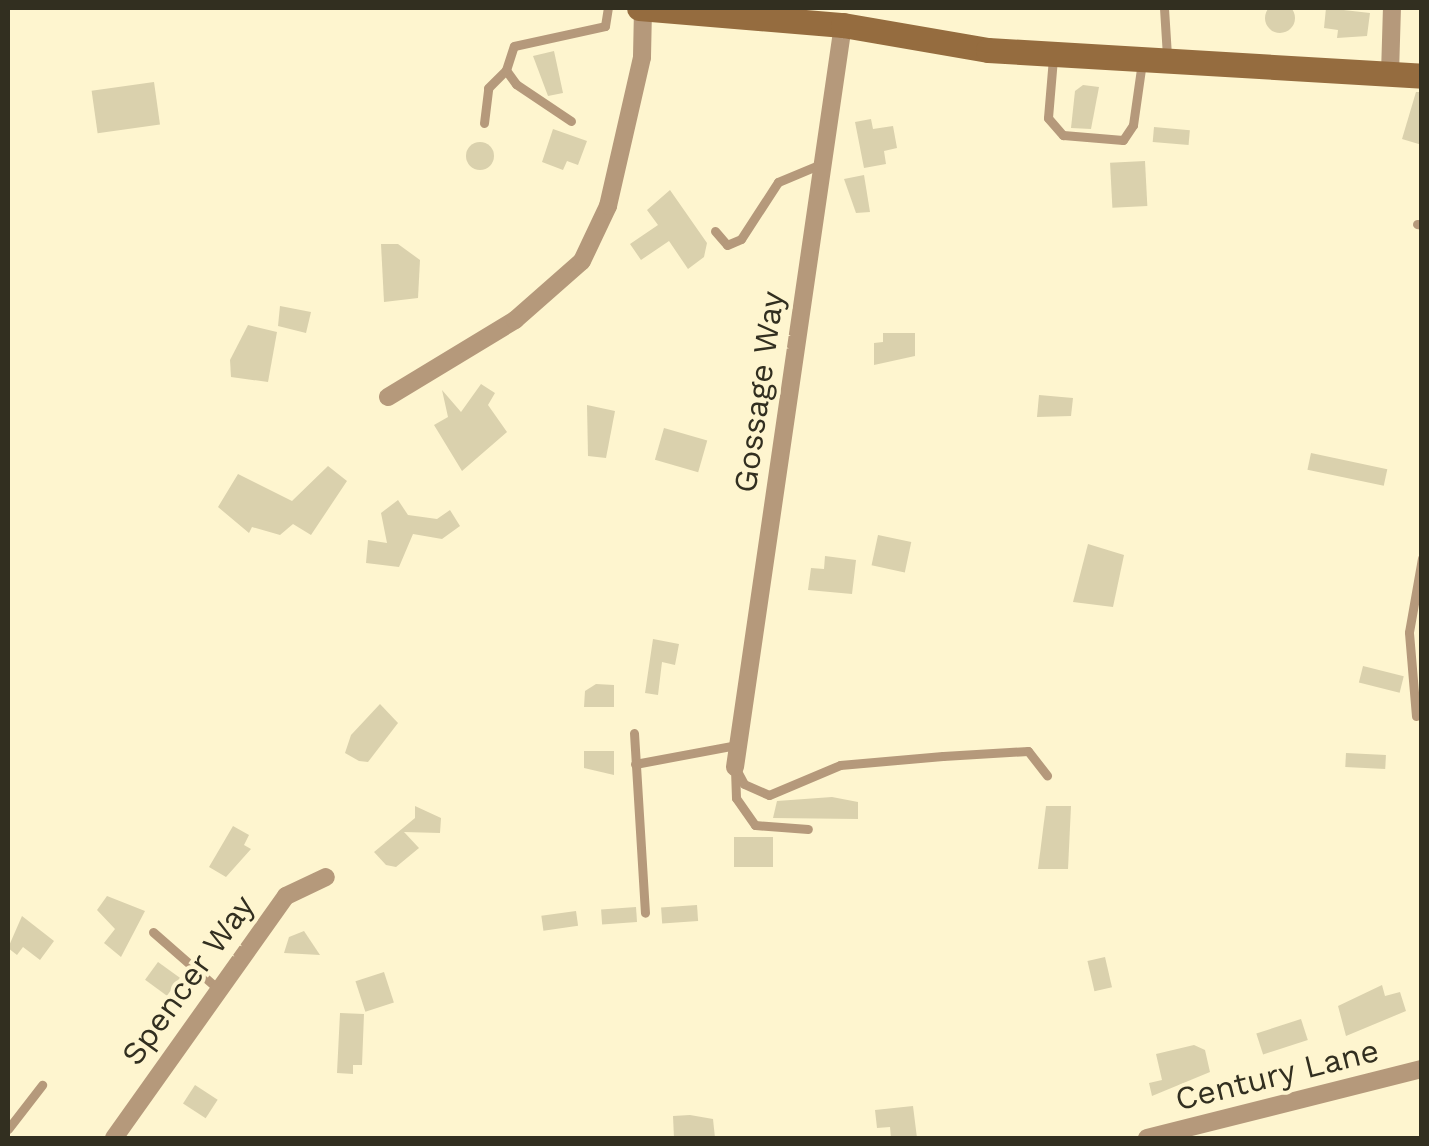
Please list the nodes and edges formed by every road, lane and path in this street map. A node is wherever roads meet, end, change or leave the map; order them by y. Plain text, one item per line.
1 (608, 8) edge
2 (641, 8) edge
3 (1164, 8) edge
4 (1392, 8) edge
5 (785, 14) edge
6 (843, 25) junction
7 (1053, 52) junction
8 (1155, 55) junction
9 (506, 70) junction
10 (1390, 74) junction
11 (1422, 76) edge
12 (571, 121) dead end
13 (484, 122) dead end
14 (822, 164) junction
15 (715, 232) dead end
16 (388, 397) dead end
17 (1422, 558) edge
18 (1416, 716) dead end
19 (634, 733) dead end
20 (737, 745) junction
21 (635, 764) junction
22 (734, 767) junction
23 (1048, 774) dead end
24 (808, 829) dead end
25 (326, 878) dead end
26 (645, 913) dead end
27 (152, 932) dead end
28 (218, 989) junction
29 (1422, 1069) edge
30 (42, 1084) dead end
31 (8, 1129) edge
32 (114, 1138) edge
33 (1147, 1138) edge

1 - 9 lane
2 - 5 street
2 - 16 street
3 - 8 lane
4 - 10 street
5 - 6 street
6 - 7 street
6 - 14 street, Gossage Way
7 - 8 street
7 - 8 lane
8 - 10 street
9 - 12 lane
9 - 13 lane
10 - 11 street
14 - 15 lane
14 - 20 street, Gossage Way
17 - 18 lane
19 - 21 lane
20 - 21 lane
20 - 22 street, Gossage Way
21 - 26 lane
22 - 23 lane
22 - 24 lane
25 - 28 street, Spencer Way
27 - 28 lane
28 - 32 street, Spencer Way
29 - 33 street, Century Lane
30 - 31 lane

